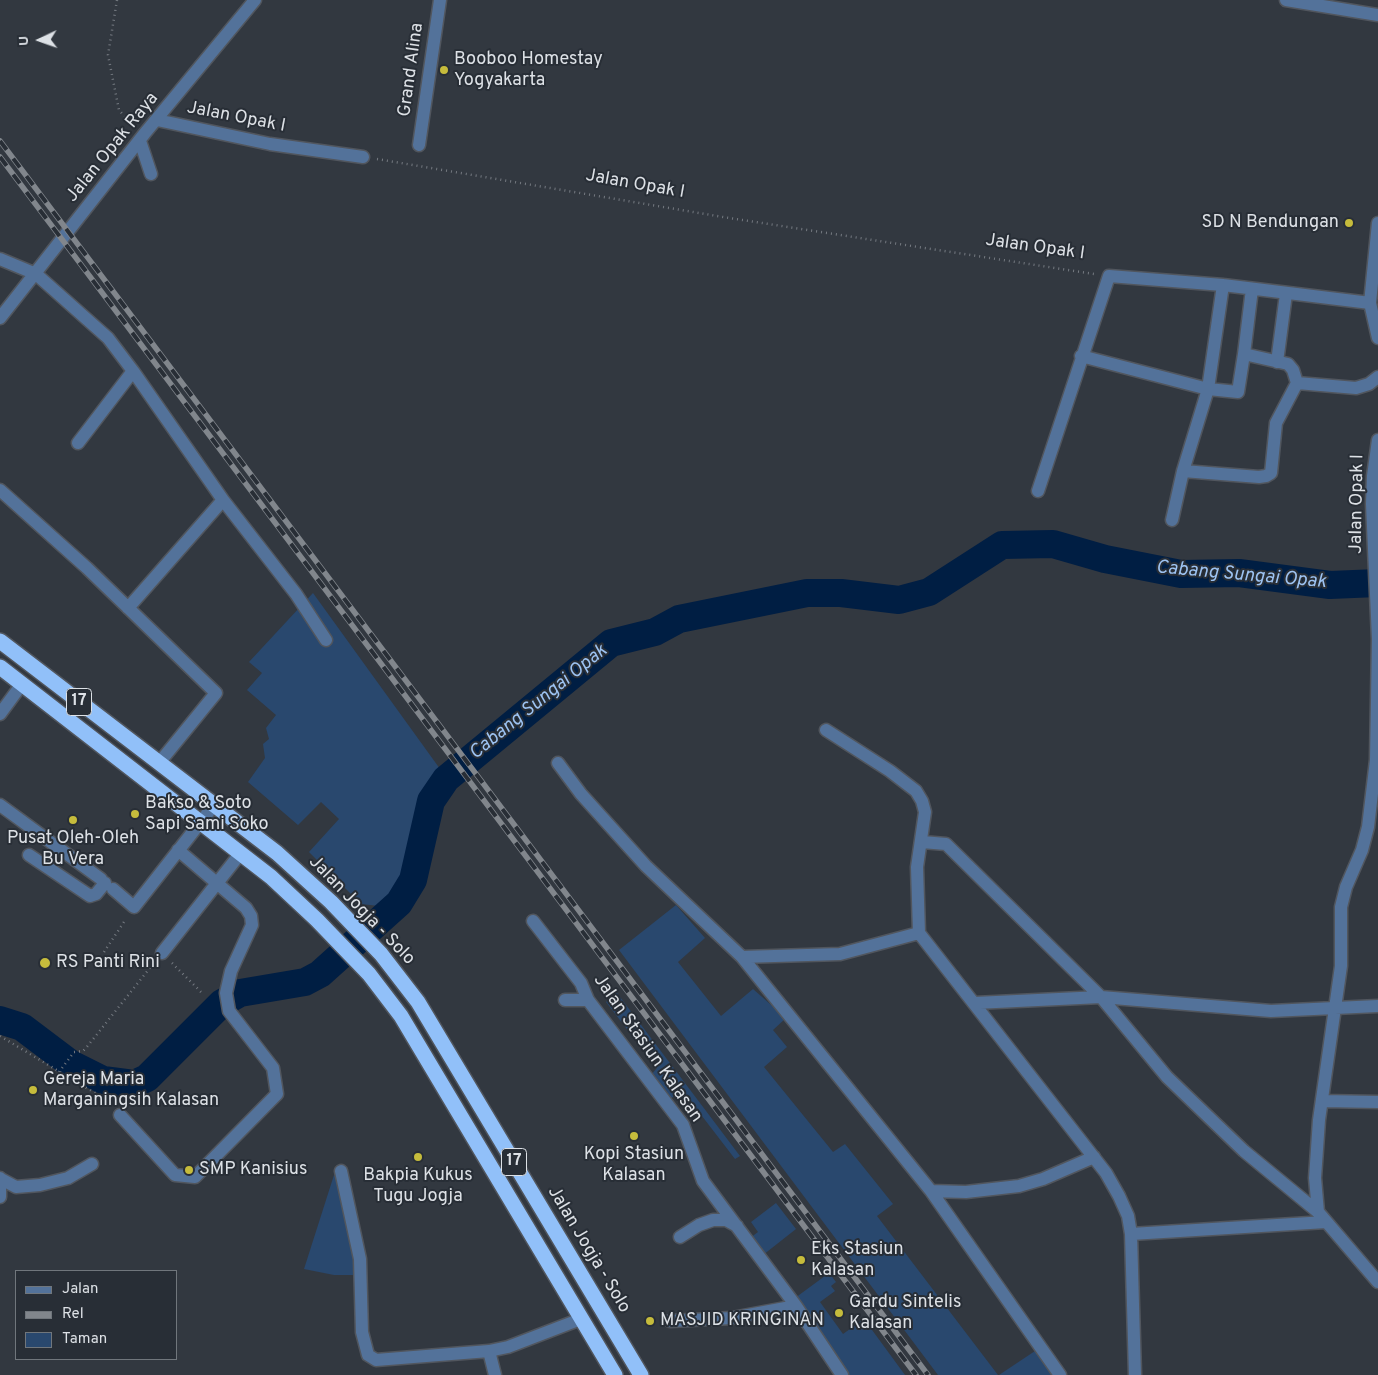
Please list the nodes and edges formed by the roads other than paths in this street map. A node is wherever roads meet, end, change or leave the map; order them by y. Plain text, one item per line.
1 (254, 0) edge
2 (440, 0) edge
3 (1286, 0) edge
4 (1378, 15) edge
5 (157, 120) junction
6 (143, 137) junction
7 (419, 145) dead end
8 (363, 157) road end
9 (151, 174) dead end
10 (1378, 223) edge
11 (0, 259) edge
12 (36, 274) junction
13 (1223, 285) junction
14 (1252, 289) junction
15 (1286, 294) junction
16 (1370, 303) junction
17 (0, 318) edge
18 (1378, 338) edge
19 (1244, 354) junction
20 (1081, 356) junction
21 (1277, 362) junction
22 (133, 371) junction
23 (1378, 378) edge
24 (1297, 383) junction
25 (1208, 389) junction
26 (1378, 440) edge
27 (78, 443) dead end
28 (1183, 471) junction
29 (0, 490) edge
30 (1038, 491) dead end
31 (223, 500) junction
32 (1172, 520) dead end
33 (128, 608) junction
34 (0, 640) edge
35 (326, 640) dead end
36 (0, 667) edge
37 (22, 684) junction
38 (0, 714) edge
39 (826, 730) dead end
40 (1377, 760) edge
41 (159, 763) junction
42 (558, 763) dead end
43 (0, 804) edge
44 (214, 805) junction
45 (200, 822) junction
46 (922, 842) junction
47 (178, 850) junction
48 (240, 854) junction
49 (30, 855) dead end
50 (106, 884) junction
51 (217, 884) junction
52 (533, 921) dead end
53 (919, 933) junction
54 (162, 953) road end
55 (742, 957) junction
56 (1101, 998) junction
57 (565, 1000) dead end
58 (588, 1000) junction
59 (974, 1003) junction
60 (1378, 1006) edge
61 (1335, 1008) junction
62 (1322, 1101) junction
63 (1378, 1102) edge
64 (120, 1115) dead end
65 (1094, 1157) junction
66 (92, 1164) dead end
67 (342, 1171) dead end
68 (0, 1178) edge
69 (931, 1191) junction
70 (0, 1197) edge
71 (1322, 1217) junction
72 (737, 1226) junction
73 (1131, 1234) junction
74 (680, 1237) dead end
75 (1377, 1277) edge
76 (796, 1306) junction
77 (581, 1319) junction
78 (670, 1321) dead end
79 (489, 1351) junction
80 (494, 1375) edge
81 (615, 1375) edge
82 (640, 1375) edge
83 (842, 1375) edge
84 (1060, 1375) edge
85 (1135, 1375) edge

1 - 5 street, Jalan Opak Raya
2 - 7 street, Grand Alina
3 - 4 street
5 - 6 street, Jalan Opak Raya
5 - 8 street, Jalan Opak I
6 - 9 street
6 - 12 street, Jalan Opak Raya
10 - 16 street
11 - 12 street
12 - 17 street, Jalan Opak Raya
12 - 22 street
13 - 14 street
13 - 20 street
13 - 25 street
14 - 15 street
14 - 19 street
15 - 16 street
15 - 21 street
16 - 18 street
19 - 21 street
19 - 25 street
20 - 25 street
20 - 30 street
21 - 24 street
22 - 27 street
22 - 31 street
23 - 24 street
24 - 28 street
25 - 28 street
26 - 40 street, Jalan Opak I
28 - 32 street
29 - 33 street
31 - 33 street
31 - 35 street
33 - 41 street
34 - 41 highway, Jalan Jogja - Solo / 17
36 - 37 highway, 17
37 - 38 street
37 - 45 highway, 17
39 - 46 street
40 - 61 street, Jalan Opak I
41 - 44 highway, Jalan Jogja - Solo / 17
42 - 55 street
43 - 50 street
44 - 45 street
44 - 82 highway, Jalan Jogja - Solo / 17
45 - 47 street
45 - 48 highway, 17
46 - 53 street
46 - 56 street
47 - 50 street
47 - 51 street
48 - 51 street
48 - 77 highway, 17
49 - 50 street
51 - 54 street
51 - 64 street
52 - 58 street, Jalan Stasiun Kalasan
53 - 55 street
53 - 59 street
55 - 69 street
56 - 59 street
56 - 61 street
56 - 71 street
57 - 58 street
58 - 72 street, Jalan Stasiun Kalasan
59 - 65 street
60 - 61 street
61 - 62 street, Jalan Opak I
62 - 63 street
62 - 71 street, Jalan Opak I
65 - 69 street
65 - 73 street
66 - 68 street
67 - 79 street
68 - 70 street
69 - 84 street
71 - 73 street
71 - 75 street
72 - 74 street
72 - 76 street, Jalan Stasiun Kalasan
73 - 85 street
76 - 78 street
76 - 83 street, Jalan Stasiun Kalasan
77 - 79 street
77 - 81 highway, 17
79 - 80 street

